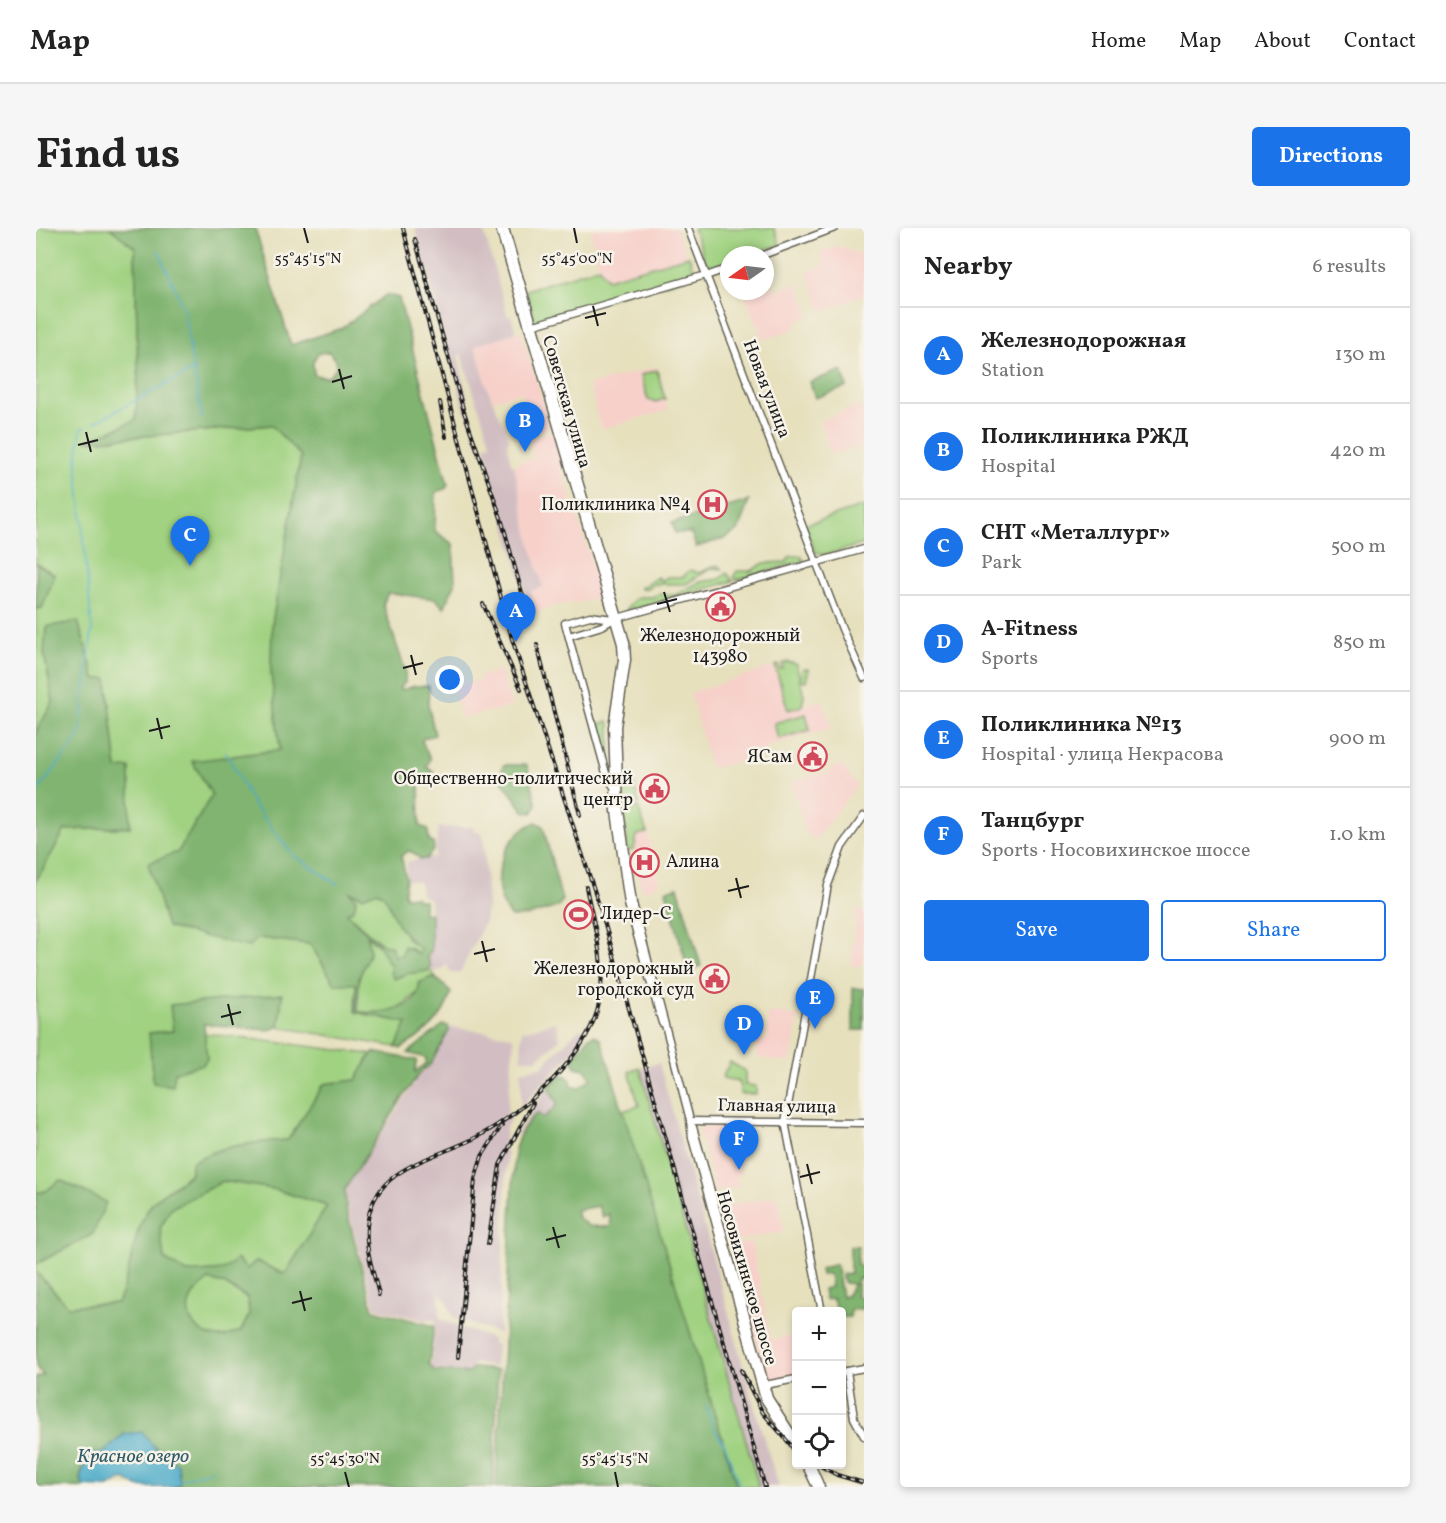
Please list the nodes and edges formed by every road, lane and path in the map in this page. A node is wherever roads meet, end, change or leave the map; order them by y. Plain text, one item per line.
1 (499, 228) edge
2 (505, 228) edge
3 (688, 228) edge
4 (835, 228) edge
5 (774, 251) edge
6 (720, 271) edge
7 (706, 276) junction
8 (531, 326) junction
9 (864, 549) edge
10 (816, 562) junction
11 (599, 617) junction
12 (616, 618) junction
13 (602, 626) junction
14 (569, 636) junction
15 (864, 678) edge
16 (616, 788) junction
17 (864, 816) edge
18 (690, 1121) junction
19 (785, 1122) junction
20 (864, 1124) edge
21 (821, 1307) edge
22 (864, 1368) edge
23 (846, 1371) edge
24 (792, 1380) edge
25 (846, 1380) edge
26 (763, 1385) junction
27 (792, 1434) edge
28 (864, 1437) edge
29 (792, 1443) edge
30 (807, 1469) edge
31 (813, 1469) edge
32 (816, 1487) edge
33 (821, 1487) edge

1 - 8 street, Советская улица
2 - 8 street, Советская улица
3 - 7 street, Новая улица
4 - 5 street
6 - 7 street
7 - 8 street
7 - 10 street, Новая улица
8 - 12 street, Советская улица
9 - 10 street
10 - 12 street
10 - 15 street, Новая улица
11 - 12 street
11 - 13 street
11 - 14 street
12 - 13 street
12 - 16 street, Советская улица
13 - 14 street
14 - 16 street
16 - 18 street, Носовихинское шоссе
17 - 19 street
18 - 19 street, Главная улица
18 - 26 street, Носовихинское шоссе
19 - 20 street, Главная улица
19 - 21 street
22 - 23 street
24 - 26 street
25 - 28 street
26 - 27 street, Носовихинское шоссе
26 - 29 street, Носовихинское шоссе
30 - 32 street
31 - 33 street

